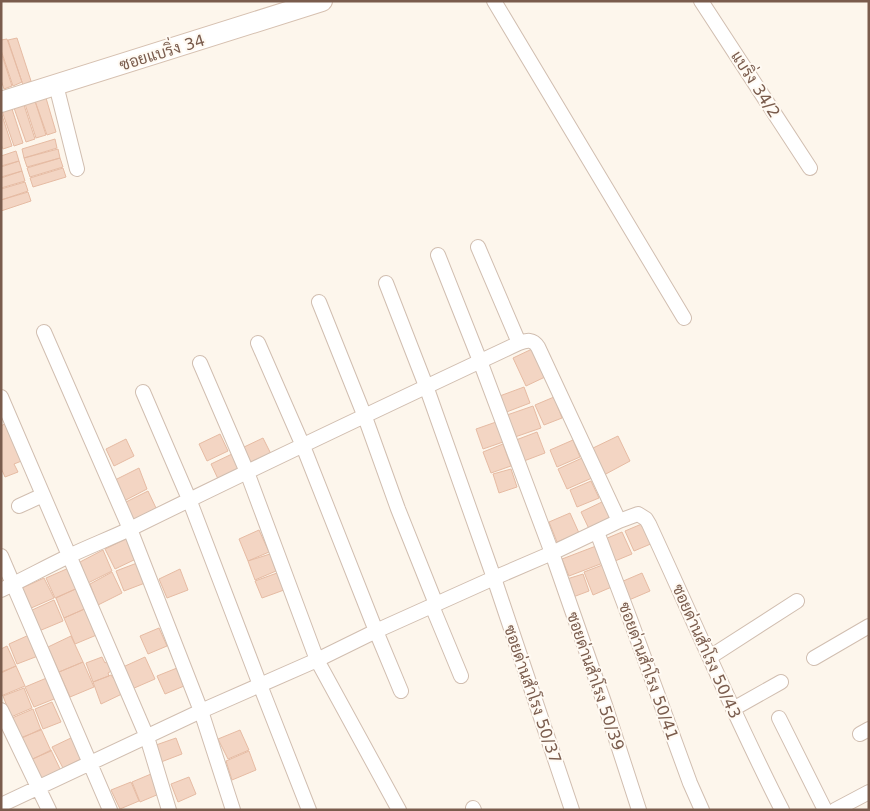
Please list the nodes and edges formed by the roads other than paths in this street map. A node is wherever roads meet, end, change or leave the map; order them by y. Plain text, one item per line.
1 (322, 1) edge
2 (494, 1) edge
3 (701, 1) edge
4 (56, 85) junction
5 (1, 102) edge
6 (810, 168) dead end
7 (77, 169) dead end
8 (478, 247) dead end
9 (438, 255) dead end
10 (386, 283) dead end
11 (319, 302) dead end
12 (684, 318) dead end
13 (44, 332) dead end
14 (258, 343) dead end
15 (519, 343) junction
16 (480, 361) junction
17 (200, 363) dead end
18 (426, 386) junction
19 (143, 392) dead end
20 (1, 397) edge
21 (365, 416) junction
22 (303, 446) junction
23 (247, 472) junction
24 (43, 495) junction
25 (188, 499) junction
26 (19, 506) dead end
27 (619, 521) junction
28 (130, 529) junction
29 (597, 532) junction
30 (552, 553) junction
31 (70, 555) junction
32 (1, 556) edge
33 (494, 578) junction
34 (7, 587) edge
35 (797, 601) dead end
36 (434, 605) junction
37 (869, 626) edge
38 (376, 631) junction
39 (710, 657) junction
40 (814, 658) dead end
41 (317, 660) junction
42 (461, 676) dead end
43 (780, 682) dead end
44 (260, 685) junction
45 (401, 691) dead end
46 (733, 709) junction
47 (1, 710) edge
48 (201, 711) junction
49 (779, 718) dead end
50 (147, 737) junction
51 (90, 764) junction
52 (38, 788) junction
53 (869, 792) edge
54 (1, 804) edge
55 (49, 810) edge
56 (110, 810) edge
57 (169, 810) edge
58 (234, 810) edge
59 (309, 810) edge
60 (399, 810) edge
61 (572, 810) edge
62 (639, 810) edge
63 (702, 810) edge
64 (782, 810) edge
65 (824, 810) edge
66 (835, 810) edge

1 - 4 street, ซอยแบริ่ง 34
2 - 12 street
3 - 6 street, แบริ่ง 34/2
4 - 5 street, ซอยแบริ่ง 34
4 - 7 street
8 - 15 street
9 - 16 street, ซอยด่านสำโรง 50/39
10 - 18 street, ซอยด่านสำโรง 50/37
11 - 21 street
13 - 28 street
14 - 22 street
15 - 16 street
15 - 27 street
16 - 18 street
16 - 30 street, ซอยด่านสำโรง 50/39
17 - 23 street
18 - 21 street
18 - 33 street, ซอยด่านสำโรง 50/37
19 - 25 street
20 - 24 street
21 - 22 street
21 - 36 street
22 - 23 street
22 - 38 street
23 - 25 street
23 - 41 street
24 - 26 street
24 - 31 street
25 - 28 street
25 - 44 street
27 - 29 street
27 - 39 street, ซอยด่านสำโรง 50/43
28 - 31 street
28 - 48 street
29 - 30 street
29 - 63 street, ซอยด่านสำโรง 50/41
30 - 33 street
30 - 62 street, ซอยด่านสำโรง 50/39
31 - 34 street
31 - 50 street
32 - 34 street
33 - 36 street
33 - 61 street, ซอยด่านสำโรง 50/37
34 - 51 street
35 - 39 street
36 - 38 street
36 - 42 street
37 - 40 street
38 - 41 street
38 - 45 street
39 - 46 street, ซอยด่านสำโรง 50/43
41 - 44 street
41 - 60 street
43 - 46 street
44 - 48 street
44 - 59 street
46 - 64 street, ซอยด่านสำโรง 50/43
47 - 52 street
48 - 50 street
48 - 58 street
49 - 65 street
50 - 51 street
50 - 57 street
51 - 52 street
51 - 56 street
52 - 54 street
52 - 55 street
53 - 66 street

